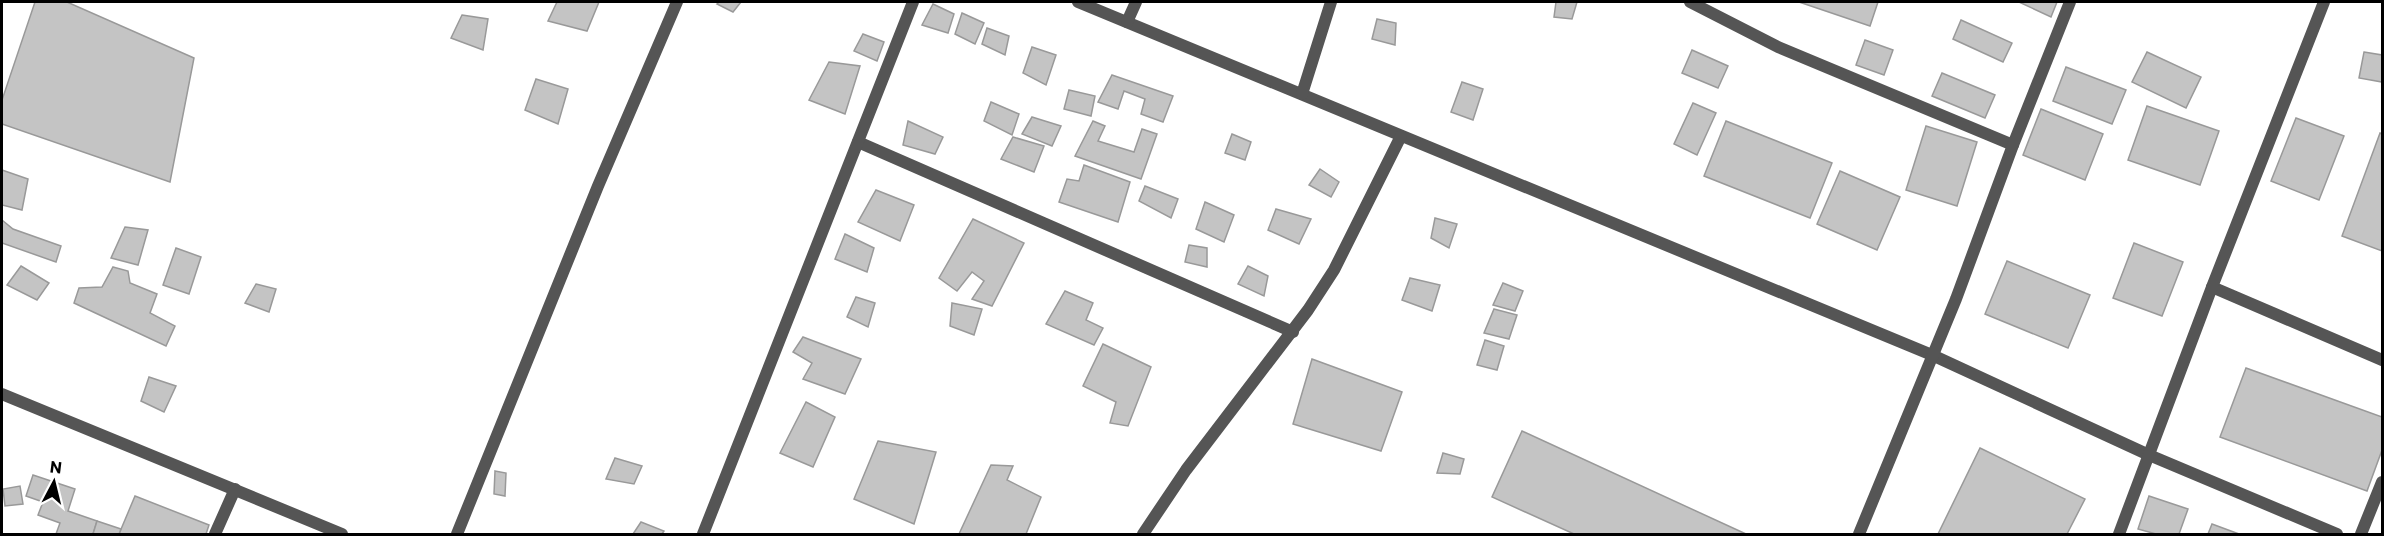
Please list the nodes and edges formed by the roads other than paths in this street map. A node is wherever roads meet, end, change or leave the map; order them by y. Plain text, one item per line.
1 (677, 2) edge
2 (913, 2) edge
3 (1078, 2) edge
4 (1136, 2) edge
5 (1331, 2) edge
6 (1690, 2) edge
7 (2070, 2) edge
8 (2324, 2) edge
9 (1127, 22) junction
10 (1302, 94) junction
11 (1401, 136) junction
12 (858, 142) junction
13 (2013, 145) junction
14 (2212, 287) junction
15 (1293, 332) junction
16 (1932, 355) junction
17 (2382, 360) edge
18 (2, 394) edge
19 (2149, 455) junction
20 (2382, 482) edge
21 (235, 489) junction
22 (215, 534) edge
23 (342, 534) edge
24 (458, 534) edge
25 (703, 534) edge
26 (1143, 534) edge
27 (1859, 534) edge
28 (2120, 534) edge
29 (2337, 534) edge
30 (2361, 534) edge

1 - 24 street
2 - 12 street
3 - 9 street
4 - 9 street
5 - 10 street
6 - 13 street
7 - 13 street
8 - 14 street
9 - 10 street
10 - 11 street
11 - 15 street
11 - 16 street
12 - 15 street
12 - 25 street
13 - 16 street
14 - 17 street
14 - 19 street
15 - 26 street
16 - 19 street
16 - 27 street
18 - 21 street
19 - 28 street
19 - 29 street
20 - 30 street
21 - 22 street
21 - 23 street

